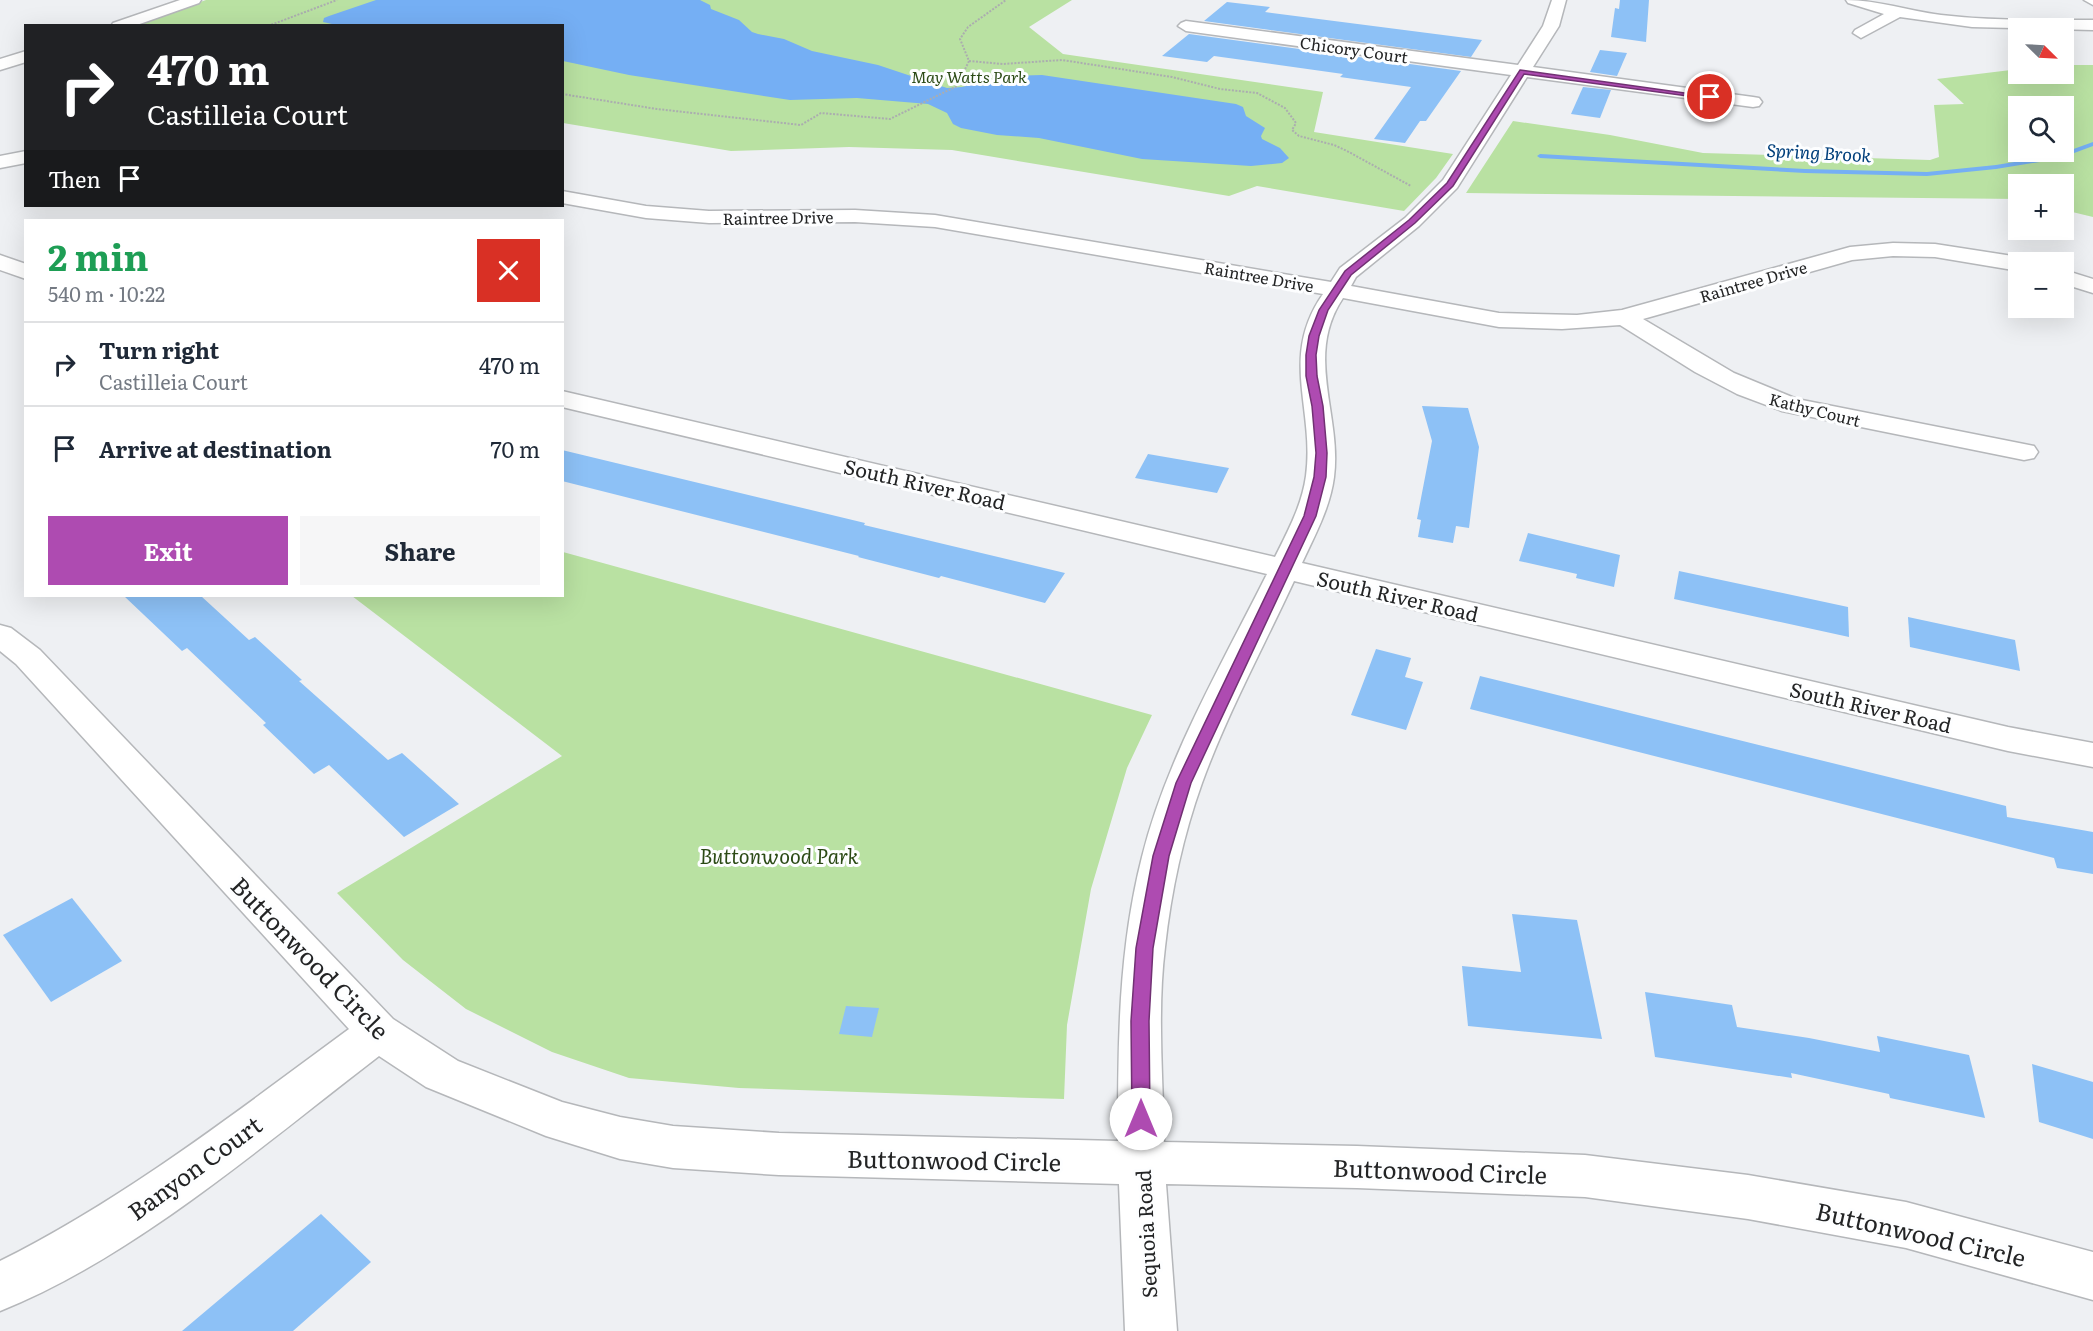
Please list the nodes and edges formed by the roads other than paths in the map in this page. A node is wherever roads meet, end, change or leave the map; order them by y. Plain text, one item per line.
1 (194, 0) edge
2 (1559, 0) edge
3 (1853, 0) edge
4 (1896, 13) junction
5 (124, 24) edge
6 (2093, 25) edge
7 (1186, 27) dead end
8 (1861, 33) dead end
9 (23, 48) edge
10 (0, 64) edge
11 (1522, 72) junction
12 (1753, 102) dead end
13 (24, 157) edge
14 (0, 162) edge
15 (564, 197) edge
16 (0, 262) edge
17 (2008, 262) edge
18 (24, 271) edge
19 (2074, 280) edge
20 (2093, 286) edge
21 (1336, 290) junction
22 (1624, 317) junction
23 (564, 399) edge
24 (2024, 452) dead end
25 (1286, 569) junction
26 (0, 635) edge
27 (2093, 755) edge
28 (378, 1032) junction
29 (1141, 1162) junction
30 (2093, 1276) edge
31 (0, 1287) edge
32 (1151, 1331) edge

1 - 5 street
2 - 11 street, Sequoia Road
3 - 4 street
4 - 6 street
4 - 8 street
7 - 11 street, Chicory Court
9 - 10 street
11 - 12 street, Chicory Court
11 - 21 street, Sequoia Road
13 - 14 street
15 - 21 street, Raintree Drive
16 - 18 street
17 - 22 street, Raintree Drive
19 - 20 street
21 - 22 street, Raintree Drive
21 - 25 street, Sequoia Road
22 - 24 street, Kathy Court
23 - 25 street, South River Road
25 - 27 street, South River Road
25 - 29 street, Sequoia Road
26 - 28 street, Buttonwood Circle
28 - 29 street, Buttonwood Circle
28 - 31 street, Banyon Court
29 - 30 street, Buttonwood Circle
29 - 32 street, Sequoia Road

